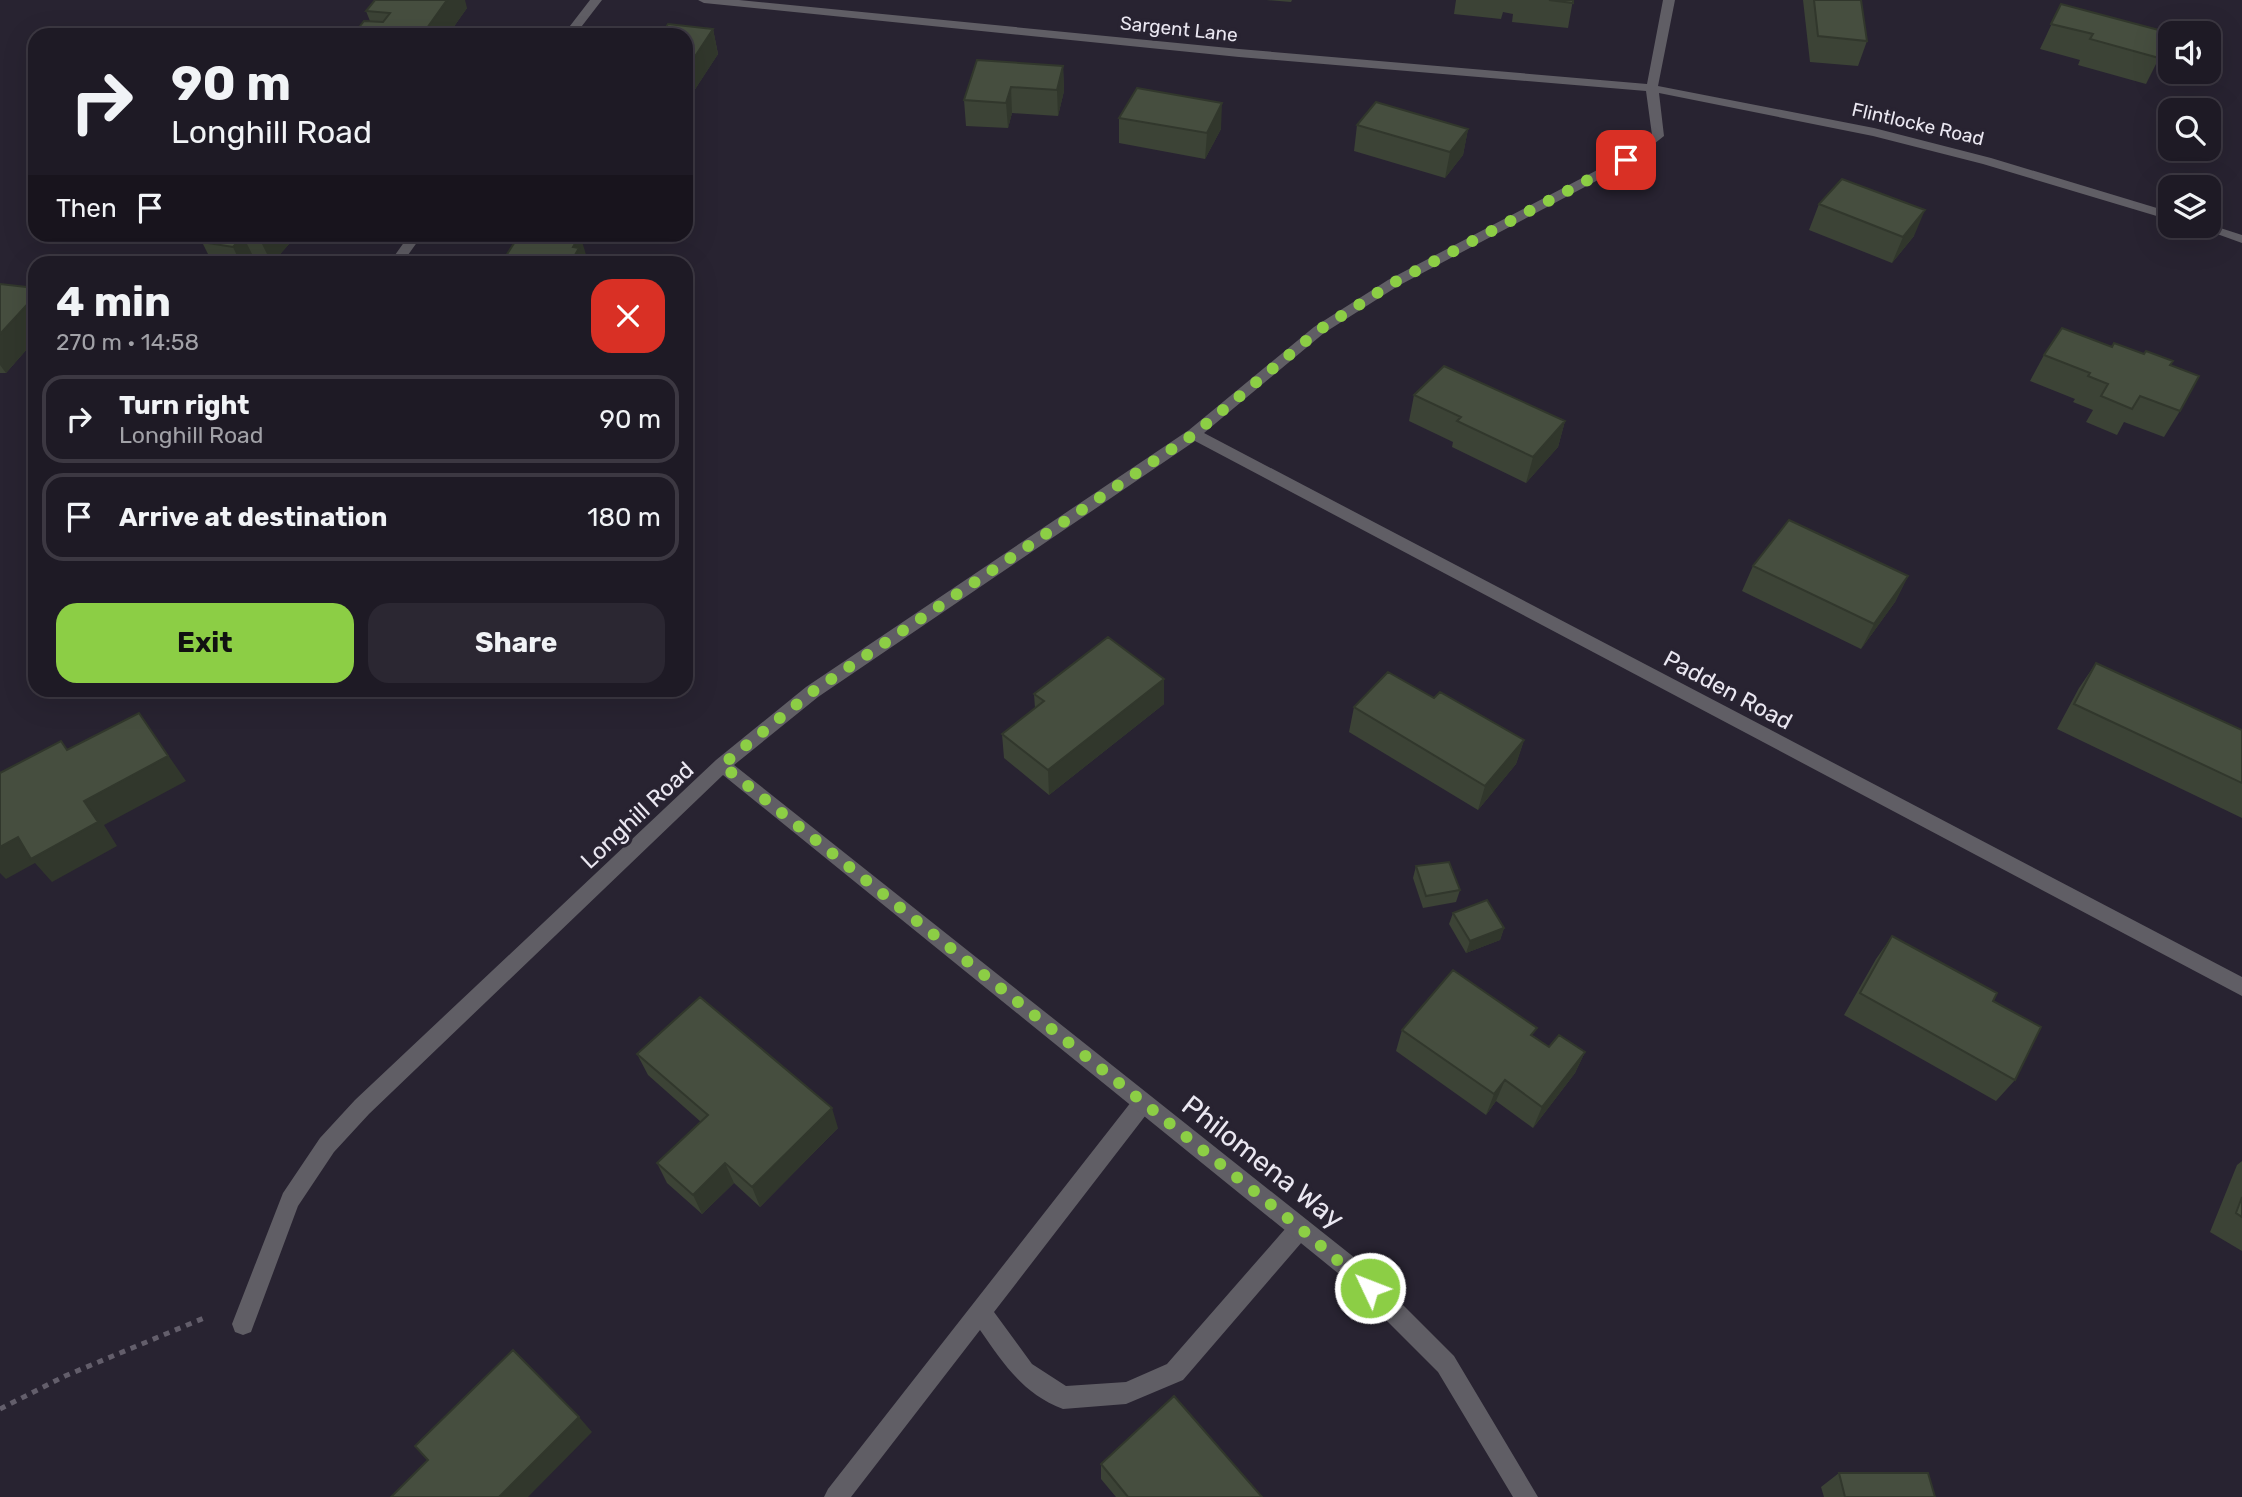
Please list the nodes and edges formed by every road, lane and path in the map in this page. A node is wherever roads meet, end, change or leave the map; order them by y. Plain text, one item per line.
1 (596, 0) edge
2 (704, 0) edge
3 (1669, 0) edge
4 (574, 28) edge
5 (1652, 88) junction
6 (2158, 212) edge
7 (2221, 232) edge
8 (2242, 239) edge
9 (1194, 434) junction
10 (722, 765) junction
11 (2242, 987) edge
12 (1142, 1104) junction
13 (1300, 1228) junction
14 (252, 1298) junction
15 (979, 1311) junction
16 (243, 1324) dead end
17 (0, 1409) edge
18 (836, 1497) edge
19 (1526, 1497) edge

1 - 4 street
2 - 5 street, Sargent Lane
3 - 5 street, Longhill Road
5 - 6 street, Flintlocke Road
5 - 9 street, Longhill Road
7 - 8 street
9 - 10 street, Longhill Road
9 - 11 street, Padden Road
10 - 12 street, Philomena Way
10 - 14 street, Longhill Road
12 - 13 street, Philomena Way
12 - 15 street
13 - 15 street
13 - 19 street, Philomena Way
14 - 16 street, Longhill Road
14 - 17 path
15 - 18 street

